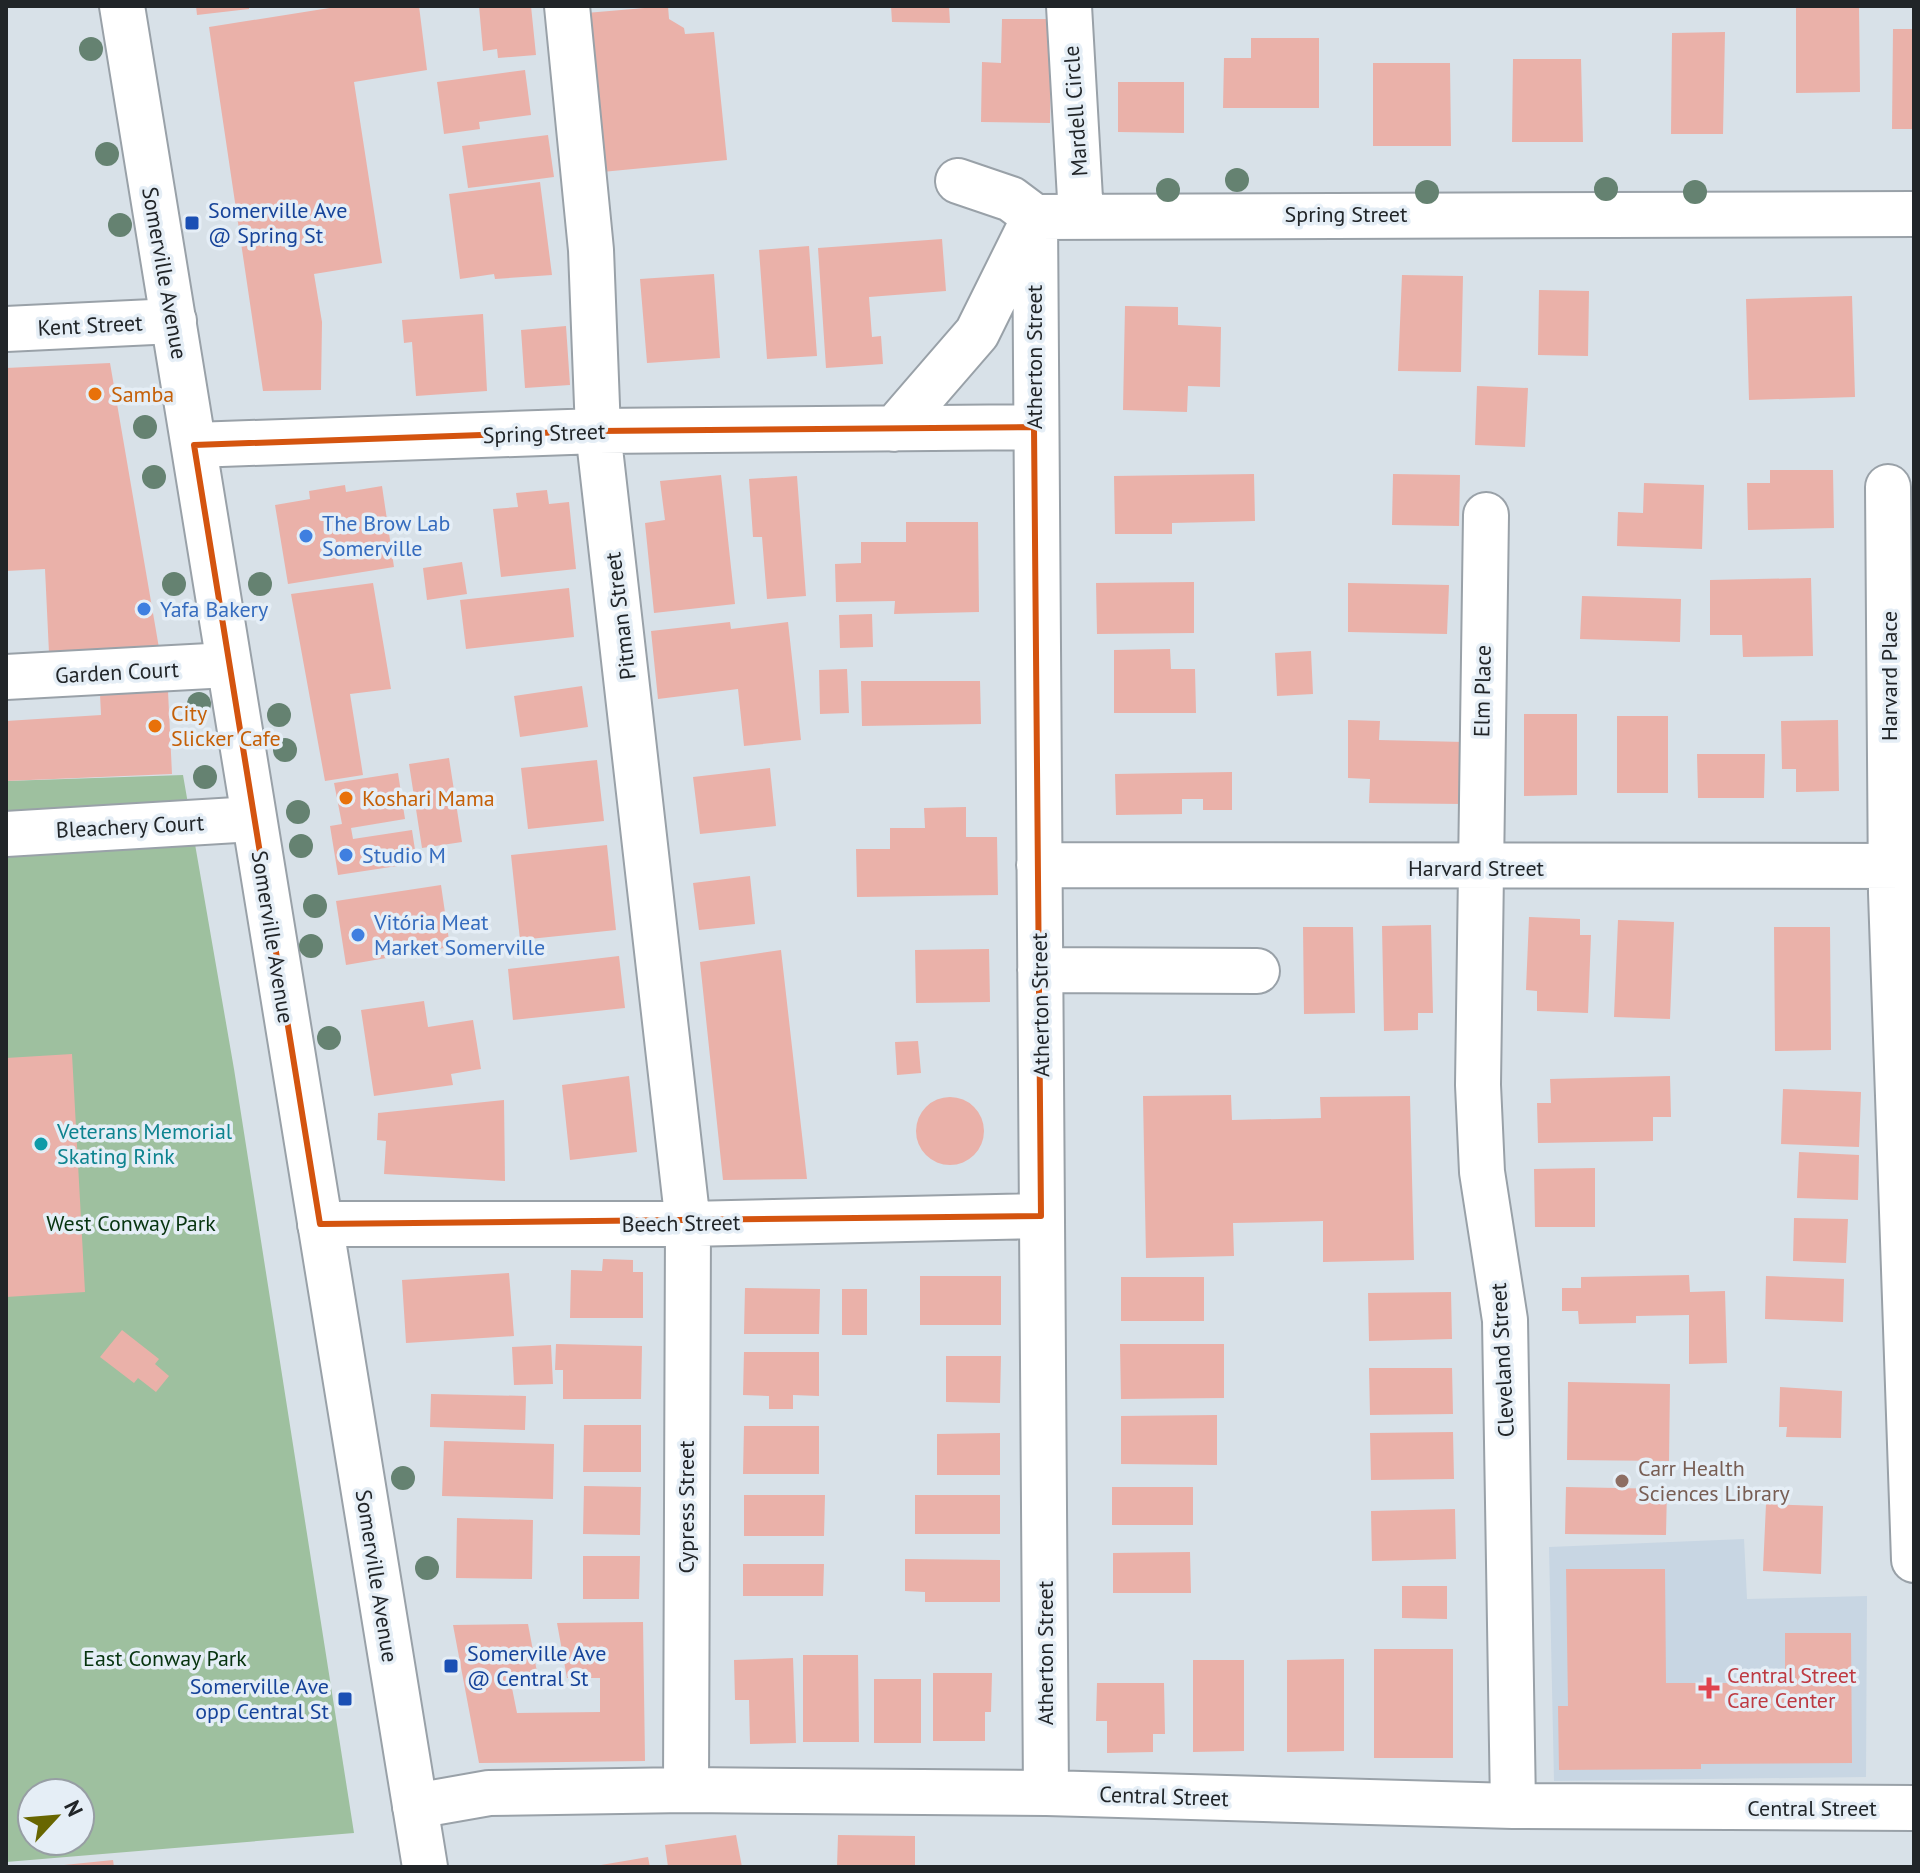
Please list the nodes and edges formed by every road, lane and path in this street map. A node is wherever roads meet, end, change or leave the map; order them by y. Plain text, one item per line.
1 (122, 6) edge
2 (567, 6) edge
3 (1069, 6) edge
4 (958, 181) dead end
5 (1914, 214) edge
6 (1081, 216) junction
7 (1035, 217) junction
8 (174, 321) junction
9 (6, 329) edge
10 (1034, 427) junction
11 (894, 429) junction
12 (598, 431) junction
13 (194, 445) junction
14 (1888, 487) dead end
15 (1486, 515) dead end
16 (228, 665) junction
17 (6, 677) edge
18 (253, 819) junction
19 (6, 834) edge
20 (1039, 865) junction
21 (1902, 866) edge
22 (1478, 868) junction
23 (1040, 970) junction
24 (1257, 971) dead end
25 (1041, 1216) junction
26 (320, 1224) junction
27 (688, 1224) junction
28 (1914, 1560) edge
29 (686, 1790) junction
30 (1046, 1793) junction
31 (415, 1806) junction
32 (1513, 1806) junction
33 (1914, 1808) edge
34 (425, 1867) edge

1 - 8 street, Somerville Avenue
2 - 12 street, Pitman Street
3 - 6 street, Mardell Circle
4 - 7 street
5 - 6 street, Spring Street
6 - 7 street, Spring Street
7 - 10 street, Atherton Street
7 - 11 street
8 - 9 street, Kent Street
8 - 13 street, Somerville Avenue
10 - 11 street, Spring Street
10 - 20 street, Atherton Street
11 - 12 street, Spring Street
12 - 13 street, Spring Street
12 - 27 street, Pitman Street
13 - 16 street, Somerville Avenue
14 - 21 street, Harvard Place
15 - 22 street, Elm Place
16 - 17 street, Garden Court
16 - 18 street, Somerville Avenue
18 - 19 street, Bleachery Court
18 - 26 street, Somerville Avenue
20 - 22 street, Harvard Street
20 - 23 street, Atherton Street
21 - 22 street, Harvard Street
21 - 28 street, Harvard Place
22 - 32 street, Cleveland Street
23 - 24 street
23 - 25 street, Atherton Street
25 - 27 street, Beech Street
25 - 30 street, Atherton Street
26 - 27 street, Beech Street
26 - 31 street, Somerville Avenue
27 - 29 street, Cypress Street
29 - 30 street, Central Street
29 - 31 street, Central Street
30 - 32 street, Central Street
31 - 34 street, Somerville Avenue
32 - 33 street, Central Street

